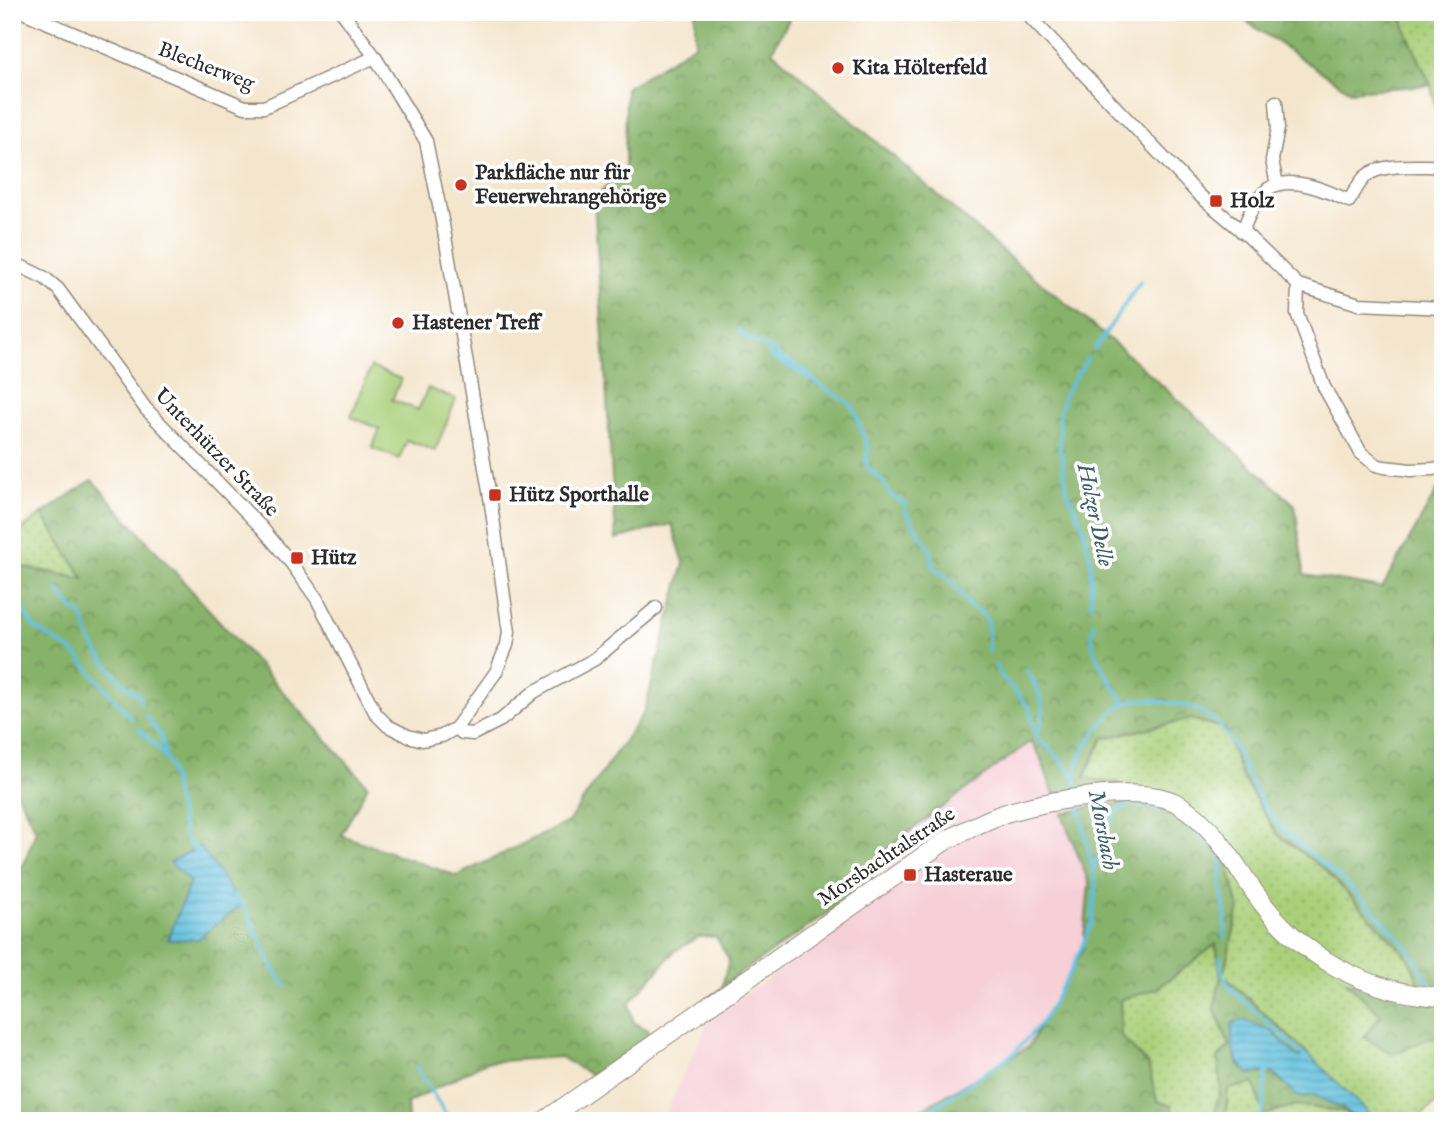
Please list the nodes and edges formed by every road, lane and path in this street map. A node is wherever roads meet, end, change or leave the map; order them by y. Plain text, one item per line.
1 (23, 12) edge
2 (342, 12) edge
3 (1025, 12) edge
4 (375, 57) junction
5 (1276, 103) dead end
6 (1443, 166) edge
7 (1277, 185) junction
8 (1242, 232) junction
9 (12, 262) edge
10 (1298, 285) junction
11 (1443, 308) edge
12 (1434, 469) dead end
13 (656, 608) dead end
14 (456, 728) junction
15 (1436, 997) edge
16 (544, 1121) edge

1 - 4 street, Blecherweg
2 - 4 street
3 - 8 street
4 - 14 street
5 - 7 street
6 - 7 street
7 - 8 street
8 - 10 street
9 - 14 street, Unterhützer Straße
10 - 11 street
10 - 12 street
13 - 14 street
15 - 16 main road, Morsbachtalstraße

